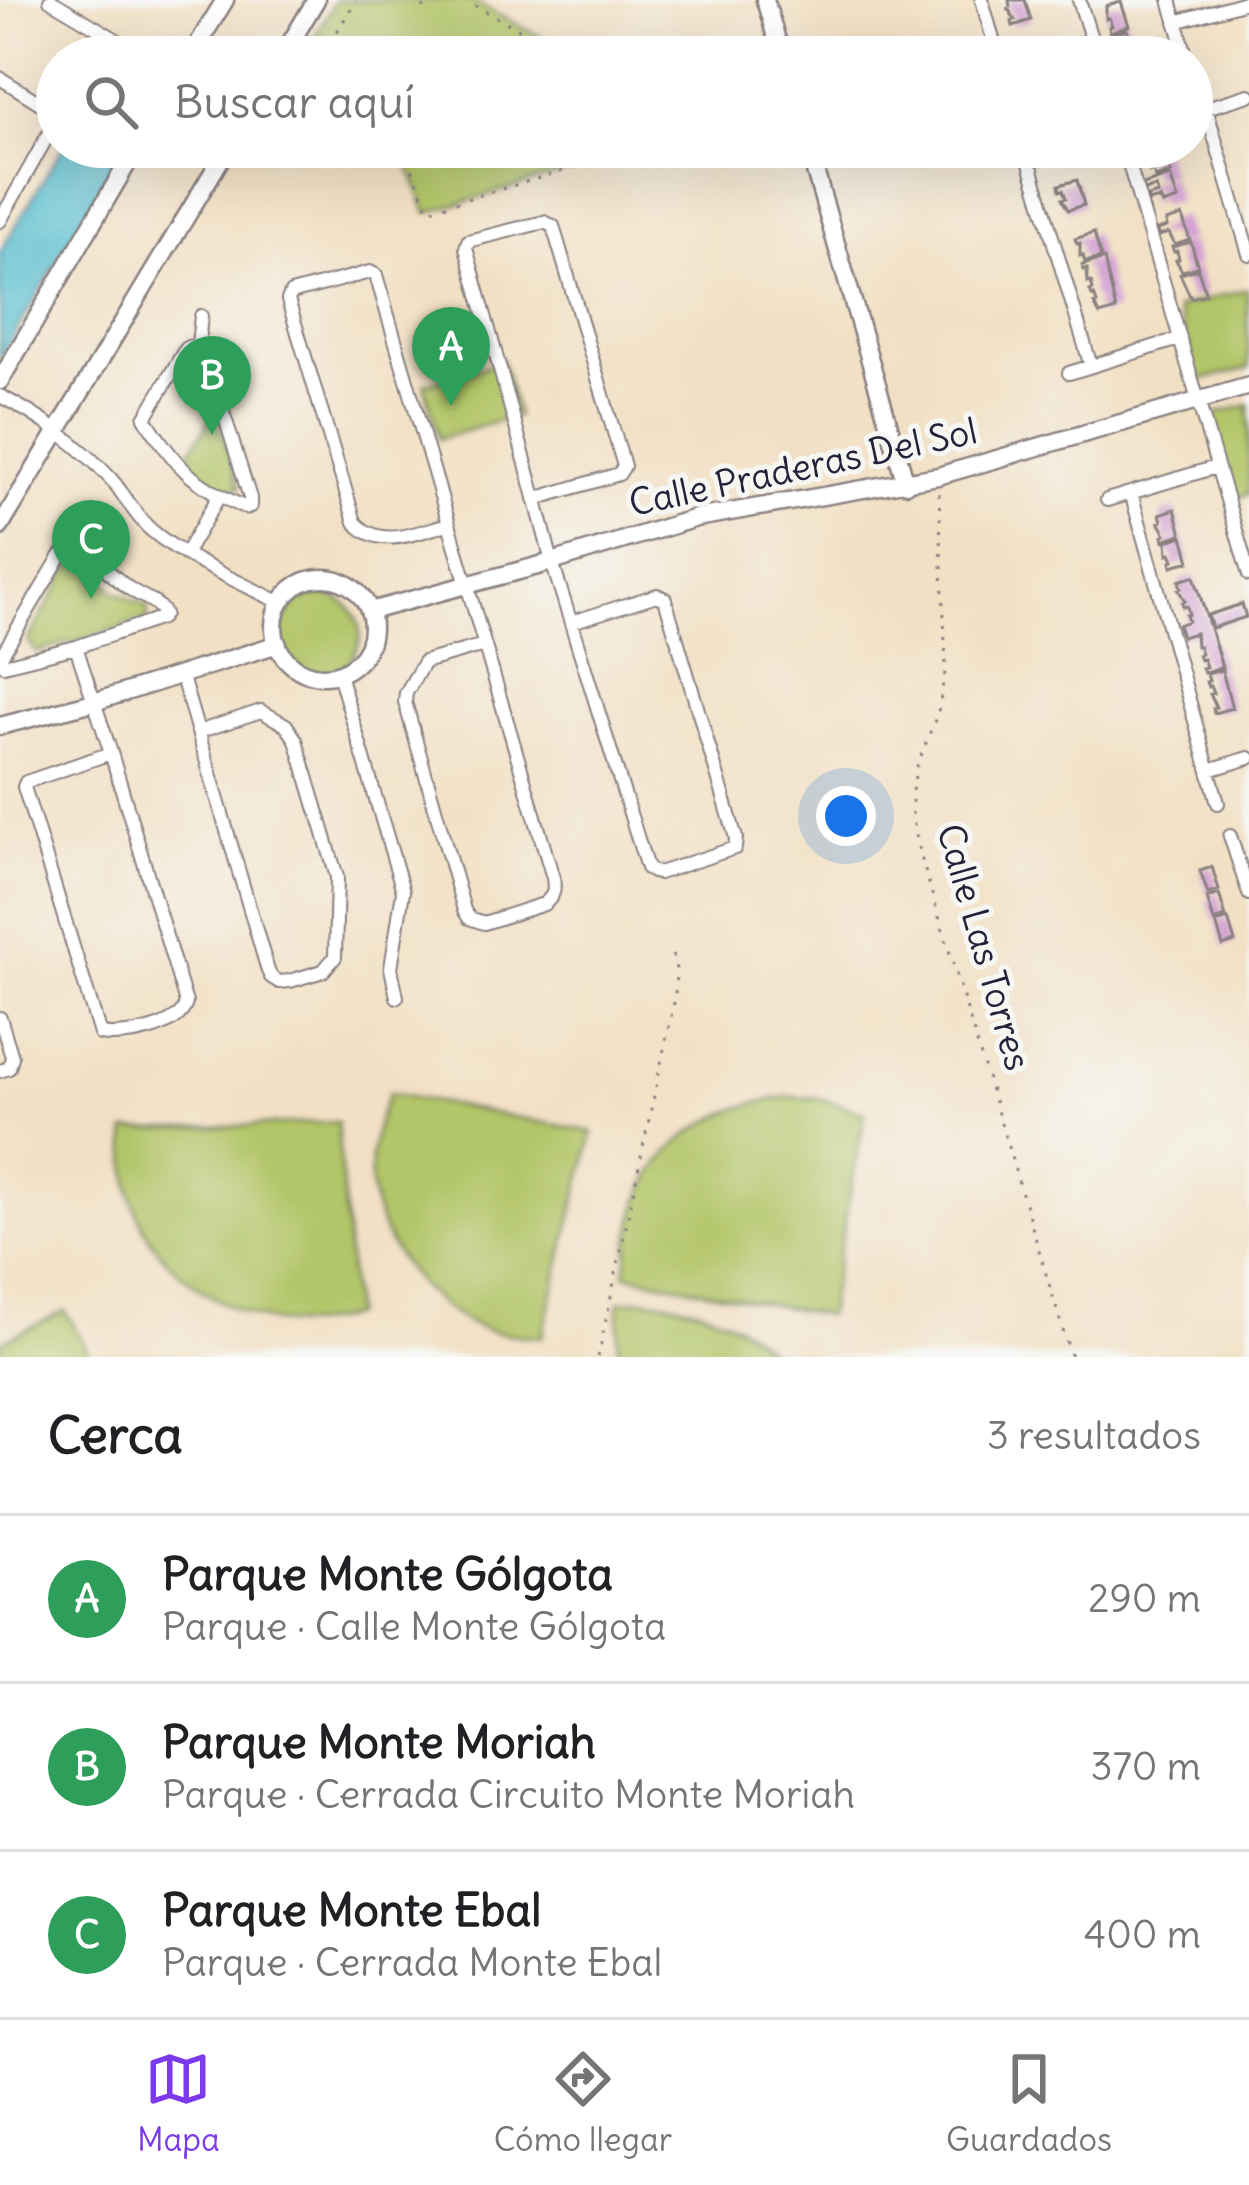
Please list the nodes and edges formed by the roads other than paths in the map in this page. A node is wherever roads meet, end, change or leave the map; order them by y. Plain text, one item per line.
1 (50, 0) edge
2 (224, 0) edge
3 (316, 0) edge
4 (765, 0) edge
5 (982, 0) edge
6 (1079, 0) edge
7 (1170, 0) edge
8 (1249, 2) edge
9 (1176, 22) junction
10 (110, 36) edge
11 (203, 36) edge
12 (295, 36) edge
13 (776, 36) edge
14 (992, 36) edge
15 (1090, 36) edge
16 (1180, 36) edge
17 (0, 78) edge
18 (1249, 95) edge
19 (36, 101) edge
20 (1213, 106) edge
21 (1213, 132) edge
22 (36, 158) edge
23 (125, 168) edge
24 (215, 168) edge
25 (814, 168) edge
26 (1031, 168) edge
27 (1130, 168) edge
28 (0, 184) edge
29 (16, 194) junction
30 (0, 221) edge
31 (1249, 254) edge
32 (201, 316) dead end
33 (1179, 339) junction
34 (198, 345) junction
35 (1091, 366) junction
36 (1069, 373) dead end
37 (0, 381) edge
38 (1249, 386) edge
39 (0, 395) edge
40 (1197, 401) junction
41 (57, 433) junction
42 (1216, 467) junction
43 (906, 484) junction
44 (1131, 493) junction
45 (219, 496) junction
46 (535, 499) junction
47 (1107, 500) dead end
48 (448, 524) junction
49 (0, 527) edge
50 (186, 553) junction
51 (553, 562) junction
52 (1249, 575) edge
53 (467, 585) junction
54 (280, 603) junction
55 (370, 611) junction
56 (572, 622) junction
57 (278, 644) junction
58 (484, 645) junction
59 (76, 646) junction
60 (0, 660) edge
61 (182, 674) junction
62 (339, 674) junction
63 (94, 701) junction
64 (0, 726) edge
65 (198, 732) junction
66 (111, 753) junction
67 (1249, 758) edge
68 (1209, 770) junction
69 (1218, 803) dead end
70 (1230, 836) dead end
71 (1243, 855) edge
72 (1249, 894) edge
73 (397, 997) dead end
74 (0, 1018) edge
75 (0, 1071) edge

1 - 10 street
2 - 11 street
3 - 12 street
4 - 13 street
5 - 14 street
6 - 15 street
7 - 9 street
8 - 9 street
9 - 16 street
17 - 19 street
18 - 20 street
21 - 31 street
22 - 29 street
23 - 37 street
24 - 41 street
25 - 43 street
26 - 35 street
27 - 33 street
28 - 29 street
29 - 30 street
32 - 34 street
33 - 35 street
33 - 40 street
34 - 45 street
34 - 45 street
35 - 36 street
38 - 40 street, Calle Praderas Del Sol
39 - 41 street
40 - 42 street
40 - 43 street, Calle Praderas Del Sol
41 - 49 street
41 - 50 street
42 - 44 street
42 - 52 street
43 - 51 street, Calle Praderas Del Sol
44 - 47 street
44 - 68 street
45 - 50 street
46 - 46 street
46 - 51 street
48 - 48 street
48 - 53 street
50 - 54 street
51 - 53 street, Calle Praderas Del Sol
51 - 56 street
53 - 55 street, Calle Praderas Del Sol
53 - 58 street
54 - 55 street
54 - 57 street
55 - 62 street
56 - 56 street
57 - 61 street
57 - 62 street
58 - 58 street
59 - 60 street
59 - 60 street
59 - 63 street
61 - 63 street
61 - 65 street
62 - 73 street
63 - 64 street
63 - 66 street
65 - 65 street
66 - 66 street
67 - 68 street
68 - 69 street
70 - 71 street
71 - 72 street
74 - 75 street

